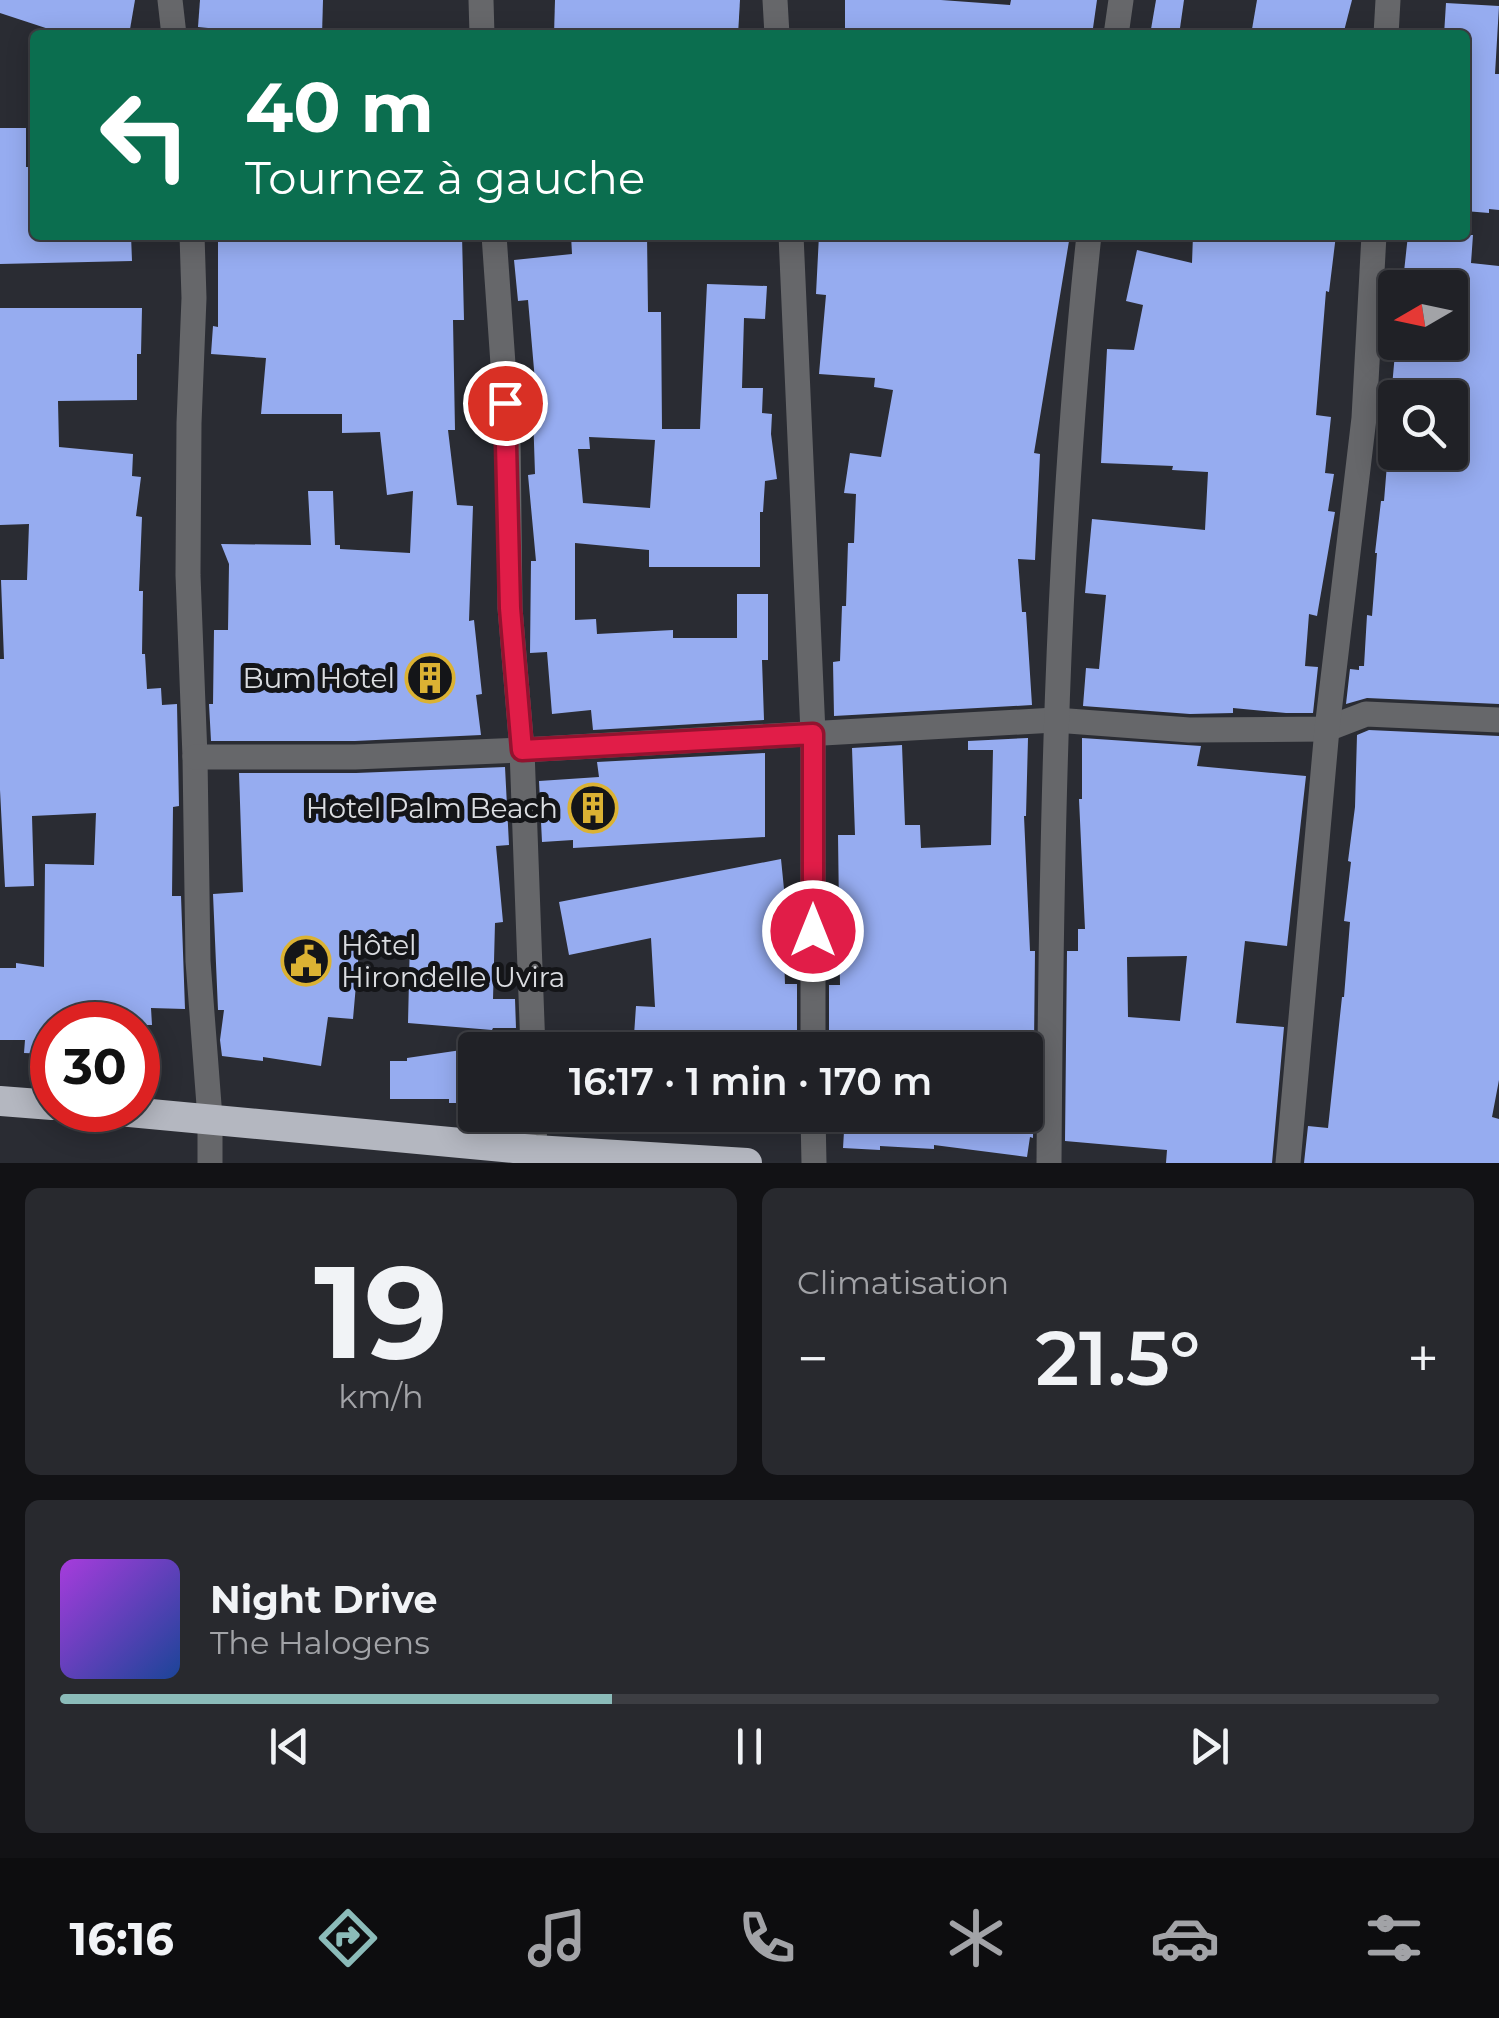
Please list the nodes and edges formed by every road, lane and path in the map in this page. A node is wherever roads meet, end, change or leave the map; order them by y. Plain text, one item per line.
1 (170, 0) edge
2 (481, 0) edge
3 (774, 0) edge
4 (1121, 0) edge
5 (1388, 0) edge
6 (173, 30) edge
7 (482, 30) edge
8 (777, 30) edge
9 (1117, 30) edge
10 (1386, 30) edge
11 (192, 240) edge
12 (494, 240) edge
13 (791, 240) edge
14 (1088, 240) edge
15 (1374, 240) edge
16 (1055, 720) junction
17 (1499, 720) edge
18 (1327, 729) junction
19 (813, 734) junction
20 (522, 750) junction
21 (195, 757) junction
22 (532, 1032) edge
23 (813, 1032) edge
24 (0, 1101) edge
25 (30, 1104) edge
26 (160, 1114) edge
27 (210, 1118) junction
28 (814, 1132) edge
29 (535, 1156) edge
30 (210, 1163) edge
31 (747, 1163) edge
32 (814, 1163) edge
33 (1050, 1163) edge
34 (1288, 1163) edge

1 - 6 street
2 - 7 street
3 - 8 street
4 - 9 street
5 - 10 street
11 - 21 street
12 - 20 street
13 - 19 street
14 - 16 street
15 - 18 street
16 - 18 street
16 - 19 street
16 - 33 street
17 - 18 street
18 - 34 street
19 - 20 street
19 - 23 street
20 - 21 street
20 - 22 street
21 - 27 street
24 - 25 highway
26 - 27 highway
27 - 29 highway
27 - 30 street
28 - 32 street
29 - 31 highway

